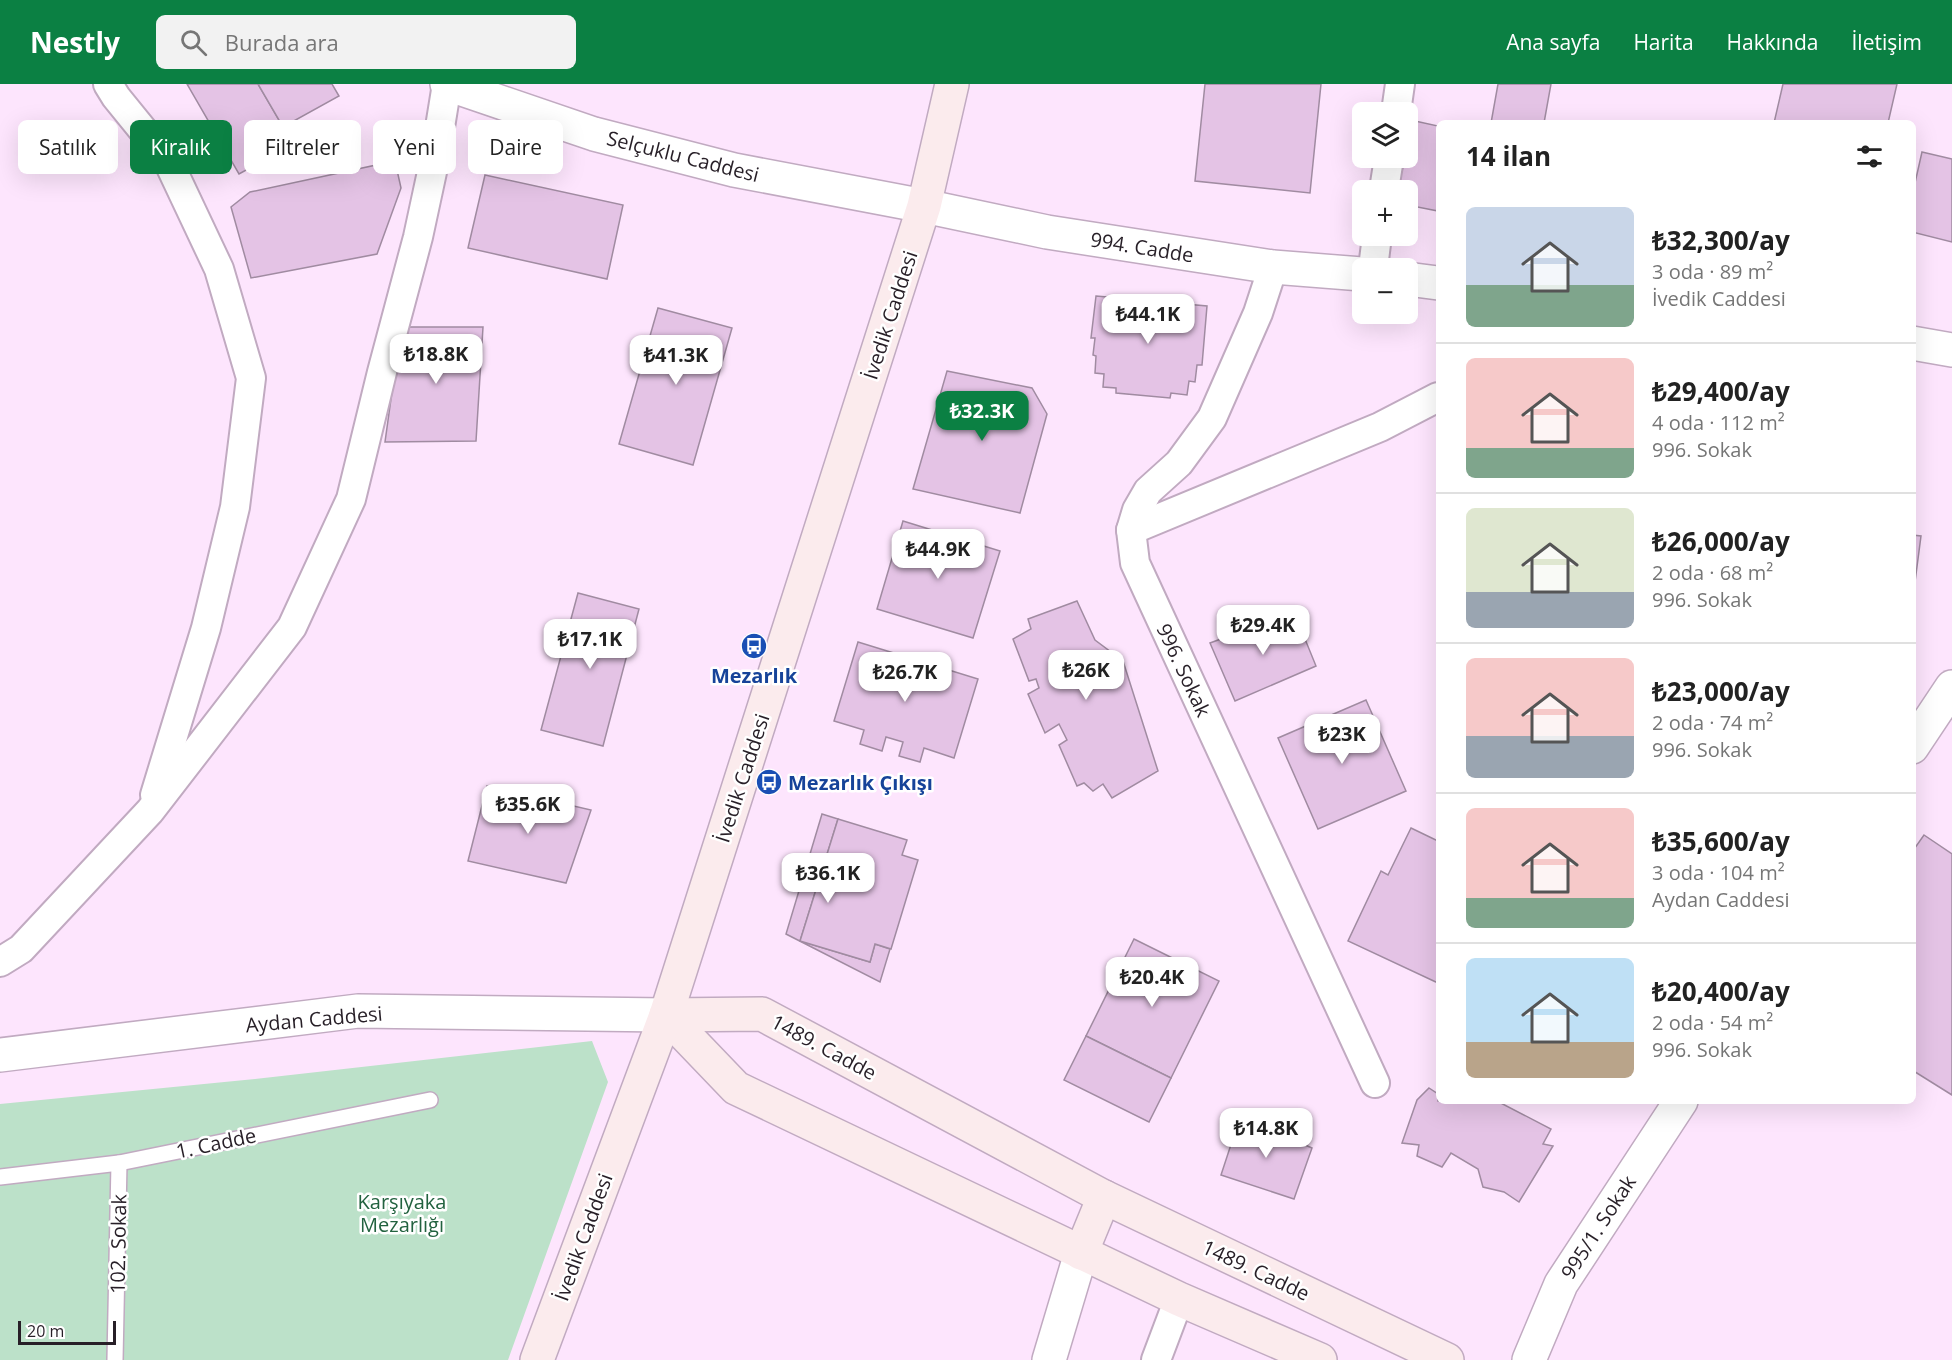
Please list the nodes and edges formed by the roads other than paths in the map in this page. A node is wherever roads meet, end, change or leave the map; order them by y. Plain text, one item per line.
1 (108, 84) edge
2 (447, 84) edge
3 (952, 84) edge
4 (1400, 84) edge
5 (1397, 102) edge
6 (924, 206) junction
7 (1273, 267) junction
8 (1352, 273) edge
9 (1418, 280) edge
10 (1436, 283) edge
11 (1916, 344) edge
12 (1952, 350) edge
13 (1436, 398) edge
14 (1131, 530) junction
15 (1952, 687) edge
16 (1916, 737) edge
17 (150, 811) junction
18 (0, 962) edge
19 (666, 1015) junction
20 (0, 1055) edge
21 (1375, 1083) dead end
22 (430, 1100) dead end
23 (1679, 1104) edge
24 (119, 1163) junction
25 (0, 1177) edge
26 (1104, 1197) junction
27 (1082, 1252) junction
28 (1179, 1299) junction
29 (115, 1360) edge
30 (537, 1360) edge
31 (1049, 1360) edge
32 (1156, 1360) edge
33 (1320, 1360) edge
34 (1447, 1360) edge
35 (1529, 1360) edge

1 - 17 street
2 - 6 street, Selçuklu Caddesi
2 - 17 street
3 - 6 main road, İvedik Caddesi
4 - 5 street
6 - 7 street, 994. Cadde
6 - 19 main road, İvedik Caddesi
7 - 8 street, 994. Cadde
7 - 14 street, 996. Sokak
9 - 10 street
11 - 12 street
13 - 14 street
14 - 21 street, 996. Sokak
15 - 16 street
17 - 18 street
19 - 20 street, Aydan Caddesi
19 - 26 main road, 1489. Cadde
19 - 27 main road
19 - 30 main road, İvedik Caddesi
22 - 24 lane, 1. Cadde
23 - 35 street, 995/1. Sokak
24 - 25 lane, 1. Cadde
24 - 29 lane, 102. Sokak
26 - 27 main road
26 - 34 main road, 1489. Cadde
27 - 28 main road
27 - 31 street
28 - 32 street
28 - 33 main road

